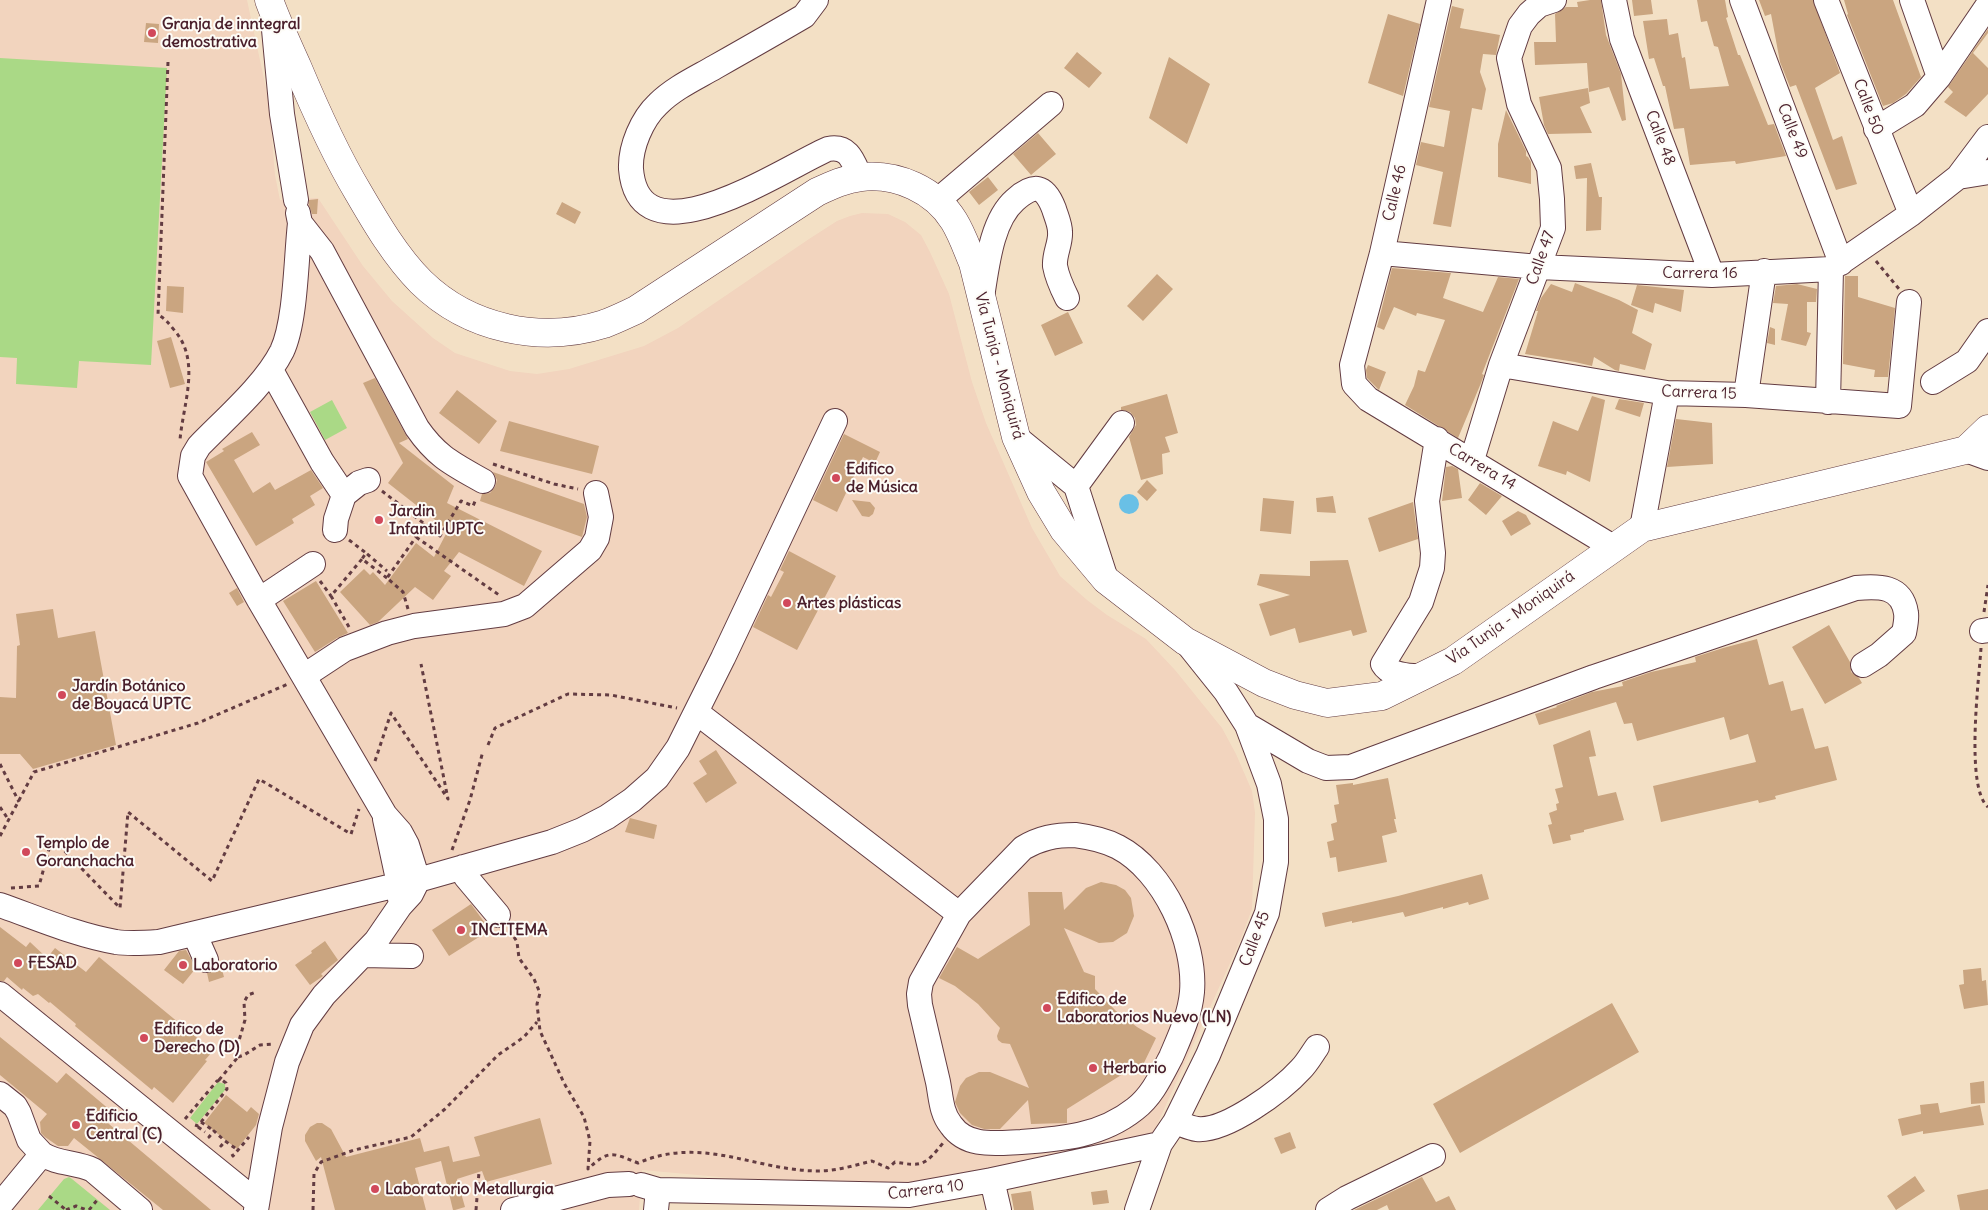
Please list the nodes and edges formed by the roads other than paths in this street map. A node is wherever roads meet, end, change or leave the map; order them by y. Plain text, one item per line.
1 (816, 0) edge
2 (1439, 0) edge
3 (1554, 0) edge
4 (1614, 0) edge
5 (1742, 0) edge
6 (1826, 0) edge
7 (1912, 0) edge
8 (270, 4) edge
9 (1988, 5) edge
10 (1939, 77) junction
11 (1051, 104) dead end
12 (1876, 129) junction
13 (1988, 137) edge
14 (1988, 172) edge
15 (860, 177) junction
16 (1958, 177) junction
17 (937, 201) junction
18 (298, 212) junction
19 (1911, 214) junction
20 (1382, 253) junction
21 (1836, 266) junction
22 (1538, 267) junction
23 (1764, 272) junction
24 (1712, 275) junction
25 (981, 298) junction
26 (1067, 298) dead end
27 (1909, 302) road end
28 (1988, 331) edge
29 (1502, 366) junction
30 (271, 370) junction
31 (1933, 382) dead end
32 (1354, 384) joint
33 (1667, 393) junction
34 (1746, 395) junction
35 (1828, 402) junction
36 (835, 422) dead end
37 (1122, 423) dead end
38 (1988, 429) edge
39 (1016, 437) junction
40 (1437, 439) junction
41 (1977, 454) edge
42 (1472, 460) junction
43 (368, 480) road end
44 (482, 481) road end
45 (1076, 486) junction
46 (596, 493) road end
47 (344, 494) junction
48 (1642, 528) junction
49 (335, 530) dead end
50 (1613, 547) junction
51 (314, 568) road end
52 (1106, 580) junction
53 (259, 600) junction
54 (1185, 641) junction
55 (1863, 665) dead end
56 (1421, 677) junction
57 (294, 681) junction
58 (696, 712) junction
59 (1247, 725) junction
60 (453, 870) junction
61 (406, 890) junction
62 (5, 896) edge
63 (498, 914) road end
64 (959, 914) junction
65 (195, 935) junction
66 (363, 955) junction
67 (411, 956) dead end
68 (206, 960) dead end
69 (0, 994) edge
70 (1179, 1038) junction
71 (1317, 1047) dead end
72 (1208, 1055) junction
73 (0, 1094) edge
74 (1175, 1122) junction
75 (1160, 1144) junction
76 (42, 1154) junction
77 (1433, 1156) dead end
78 (992, 1180) junction
79 (646, 1192) edge
80 (0, 1206) edge
81 (256, 1206) edge
82 (4, 1210) edge
83 (140, 1210) edge
84 (513, 1210) edge
85 (999, 1210) edge
86 (1137, 1210) edge
87 (1328, 1210) edge

1 - 15 street
2 - 20 street, Calle 46
3 - 22 street, Calle 47
4 - 24 street, Calle 48
5 - 21 street, Calle 49
6 - 12 street, Calle 50
7 - 10 street
8 - 15 main road, Vía Tunja - Moniquirá
8 - 18 street
9 - 10 street
10 - 12 street
11 - 17 street
12 - 19 street, Calle 50
13 - 16 street
14 - 16 street
15 - 17 main road, Vía Tunja - Moniquirá
16 - 19 street
17 - 25 main road, Vía Tunja - Moniquirá
18 - 30 street
18 - 44 street
19 - 21 street
20 - 22 street, Carrera 16
20 - 32 street, Calle 46
21 - 23 street, Carrera 16
21 - 35 street, Calle 49
22 - 24 street, Carrera 16
22 - 29 street, Calle 47
23 - 24 street, Carrera 16
23 - 34 street
25 - 26 street
25 - 39 main road, Vía Tunja - Moniquirá
27 - 35 street, Carrera 15
28 - 31 street
29 - 33 street, Carrera 15
29 - 42 street, Calle 47
30 - 47 street
30 - 53 street
32 - 40 street, Carrera 14
33 - 34 street, Carrera 15
33 - 48 street
34 - 35 street, Carrera 15
36 - 58 street
37 - 45 street
38 - 41 main road, Vía Tunja - Moniquirá
39 - 45 street
39 - 52 main road, Vía Tunja - Moniquirá
40 - 42 street, Carrera 14
40 - 56 street
41 - 48 main road, Vía Tunja - Moniquirá
42 - 50 street, Carrera 14
43 - 47 street
45 - 52 street
46 - 57 street
47 - 49 street
48 - 50 main road, Vía Tunja - Moniquirá
50 - 56 main road, Vía Tunja - Moniquirá
51 - 53 street
52 - 54 main road, Vía Tunja - Moniquirá
53 - 57 street
54 - 56 main road, Vía Tunja - Moniquirá
54 - 59 street, Calle 45
55 - 59 street
57 - 61 street
58 - 60 street
58 - 64 street
59 - 72 street, Calle 45
60 - 61 street
60 - 63 street
61 - 65 street
61 - 66 street
62 - 65 street
64 - 70 street
64 - 70 street
65 - 68 street
66 - 67 street
66 - 81 street
69 - 81 street
70 - 72 street
71 - 74 street
72 - 74 street, Calle 45
73 - 76 street
74 - 75 street, Calle 45
75 - 78 street, Carrera 10
75 - 86 street, Calle 45
76 - 80 street
76 - 83 street
77 - 87 street
78 - 79 street, Carrera 10
78 - 85 street
79 - 84 street, Carrera 10
80 - 82 street

